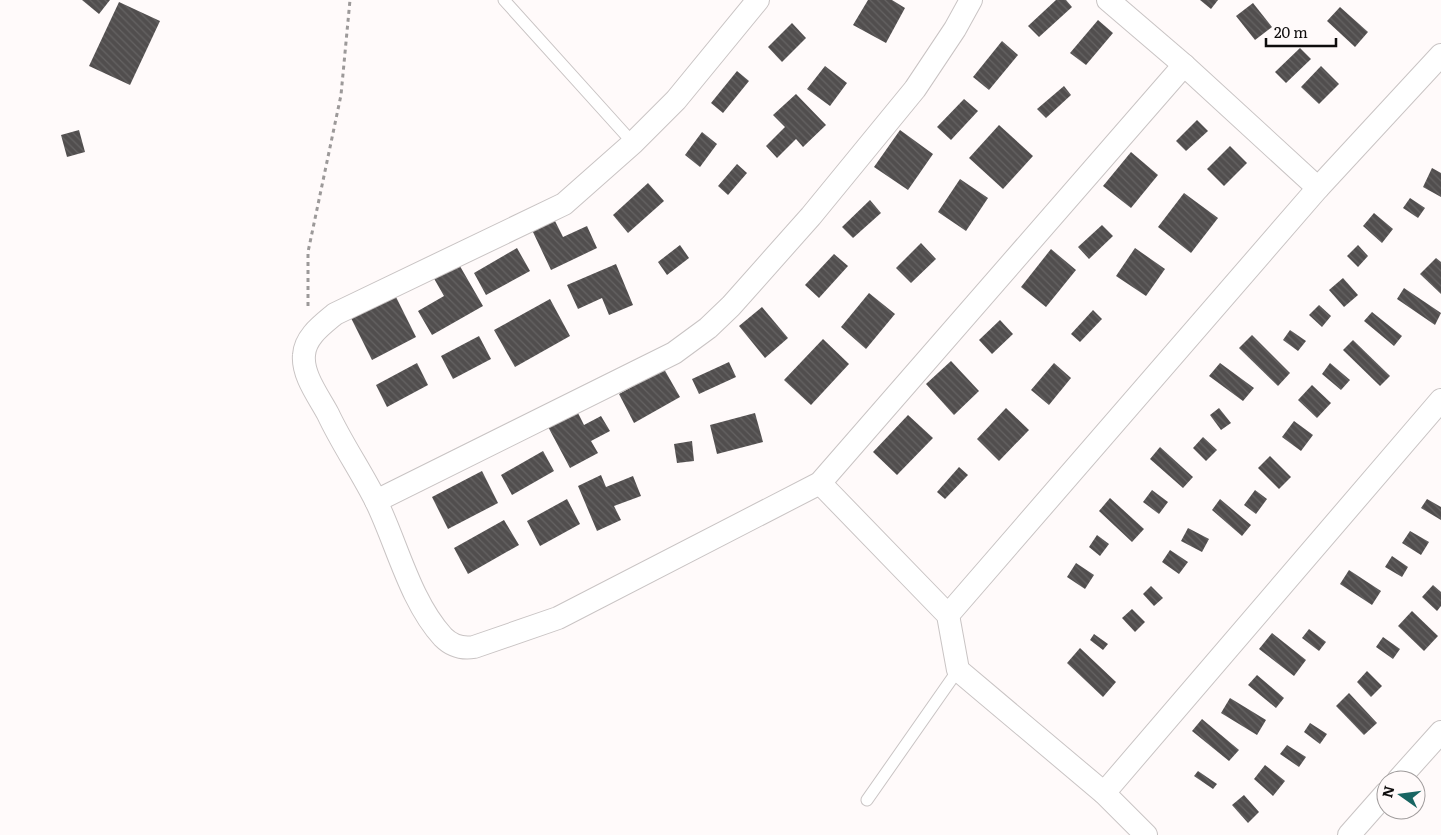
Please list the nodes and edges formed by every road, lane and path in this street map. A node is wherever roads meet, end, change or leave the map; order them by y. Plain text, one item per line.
1 (350, 0) edge
2 (504, 0) edge
3 (758, 0) edge
4 (971, 0) edge
5 (1108, 0) edge
6 (1441, 55) edge
7 (1184, 64) junction
8 (632, 143) junction
9 (1318, 188) junction
10 (308, 341) junction
11 (1441, 400) edge
12 (820, 483) junction
13 (376, 501) junction
14 (948, 614) junction
15 (958, 670) junction
16 (1441, 732) edge
17 (1407, 770) edge
18 (1104, 792) junction
19 (867, 800) dead end
20 (1376, 804) edge
21 (1146, 835) edge
22 (1349, 835) edge

1 - 10 path
2 - 8 lane
3 - 8 street
4 - 13 street
5 - 7 street
6 - 9 street
7 - 9 street
7 - 12 street
8 - 10 street
9 - 14 street
10 - 13 street
11 - 18 street
12 - 13 street
12 - 14 street
14 - 15 street
15 - 18 street
15 - 19 lane
16 - 17 street
18 - 21 street
20 - 22 street

